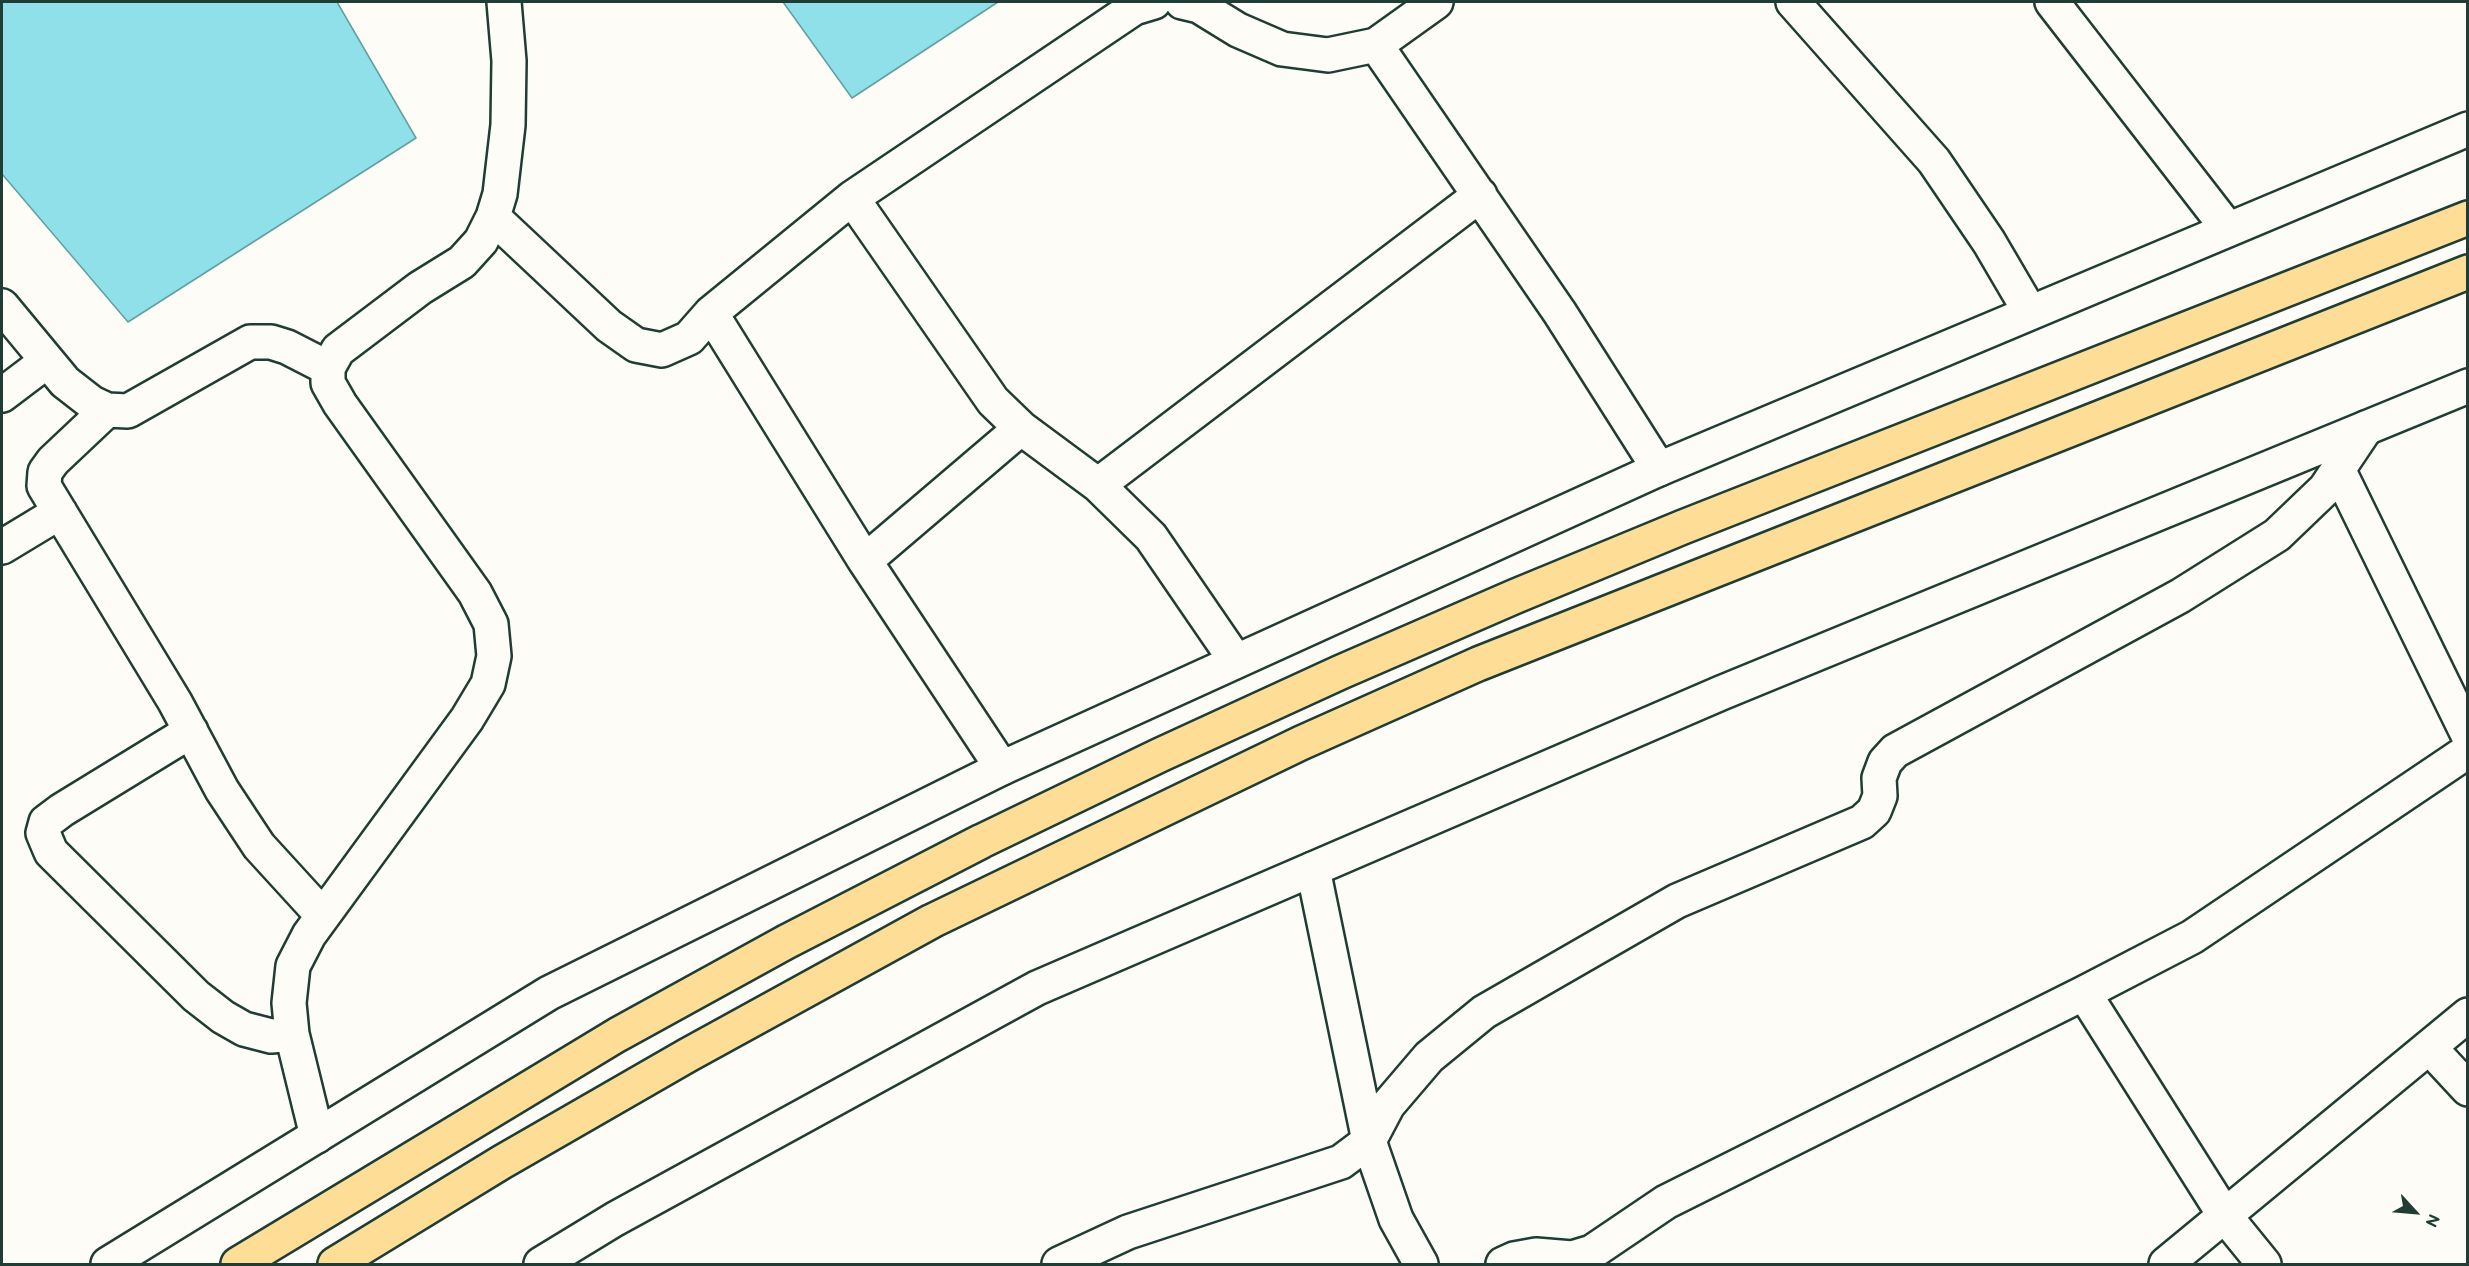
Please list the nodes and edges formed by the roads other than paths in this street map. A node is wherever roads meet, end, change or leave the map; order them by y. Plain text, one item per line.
1 (504, 2) edge
2 (1154, 2) edge
3 (1182, 2) edge
4 (1436, 2) edge
5 (2052, 2) edge
6 (1808, 6) edge
7 (1376, 45) junction
8 (2468, 129) edge
9 (1480, 195) junction
10 (852, 198) junction
11 (493, 217) junction
12 (2468, 218) edge
13 (2229, 229) junction
14 (2468, 272) edge
15 (2, 306) edge
16 (2030, 312) junction
17 (711, 313) junction
18 (47, 361) junction
19 (328, 368) junction
20 (2468, 387) edge
21 (2, 395) edge
22 (107, 410) junction
23 (1021, 428) junction
24 (2366, 428) junction
25 (1659, 469) junction
26 (2338, 469) junction
27 (1098, 485) junction
28 (60, 512) junction
29 (2, 547) edge
30 (865, 561) junction
31 (1236, 661) junction
32 (191, 731) junction
33 (2468, 735) edge
34 (2468, 751) edge
35 (1002, 768) junction
36 (1313, 869) junction
37 (323, 916) junction
38 (2084, 993) junction
39 (2468, 1016) edge
40 (292, 1034) junction
41 (2429, 1047) junction
42 (2468, 1089) edge
43 (317, 1136) junction
44 (1369, 1141) junction
45 (2225, 1216) junction
46 (108, 1264) edge
47 (238, 1264) edge
48 (335, 1264) edge
49 (541, 1264) edge
50 (1059, 1264) edge
51 (1420, 1264) edge
52 (1503, 1264) edge
53 (2166, 1264) edge
54 (2264, 1264) edge

1 - 11 street
2 - 10 street
3 - 7 street
4 - 7 street
5 - 13 street
6 - 16 street
7 - 9 street
8 - 13 street
9 - 25 street
9 - 27 street
10 - 17 street
10 - 23 street
11 - 17 street
11 - 19 street
12 - 47 highway
13 - 16 street
14 - 48 highway
15 - 18 street
16 - 25 street
17 - 30 street
18 - 21 street
18 - 22 street
19 - 22 street
19 - 37 street
20 - 24 street
22 - 28 street
23 - 27 street
23 - 30 street
24 - 26 street
24 - 36 street
25 - 31 street
26 - 33 street
26 - 44 street
27 - 31 street
28 - 29 street
28 - 32 street
30 - 35 street
31 - 35 street
32 - 37 street
32 - 40 street
34 - 38 street
35 - 43 street
36 - 44 street
36 - 49 street
37 - 40 street
38 - 45 street
38 - 52 street
39 - 41 street
40 - 43 street
41 - 42 street
41 - 45 street
43 - 46 street
44 - 50 street
44 - 51 street
45 - 53 street
45 - 54 street

